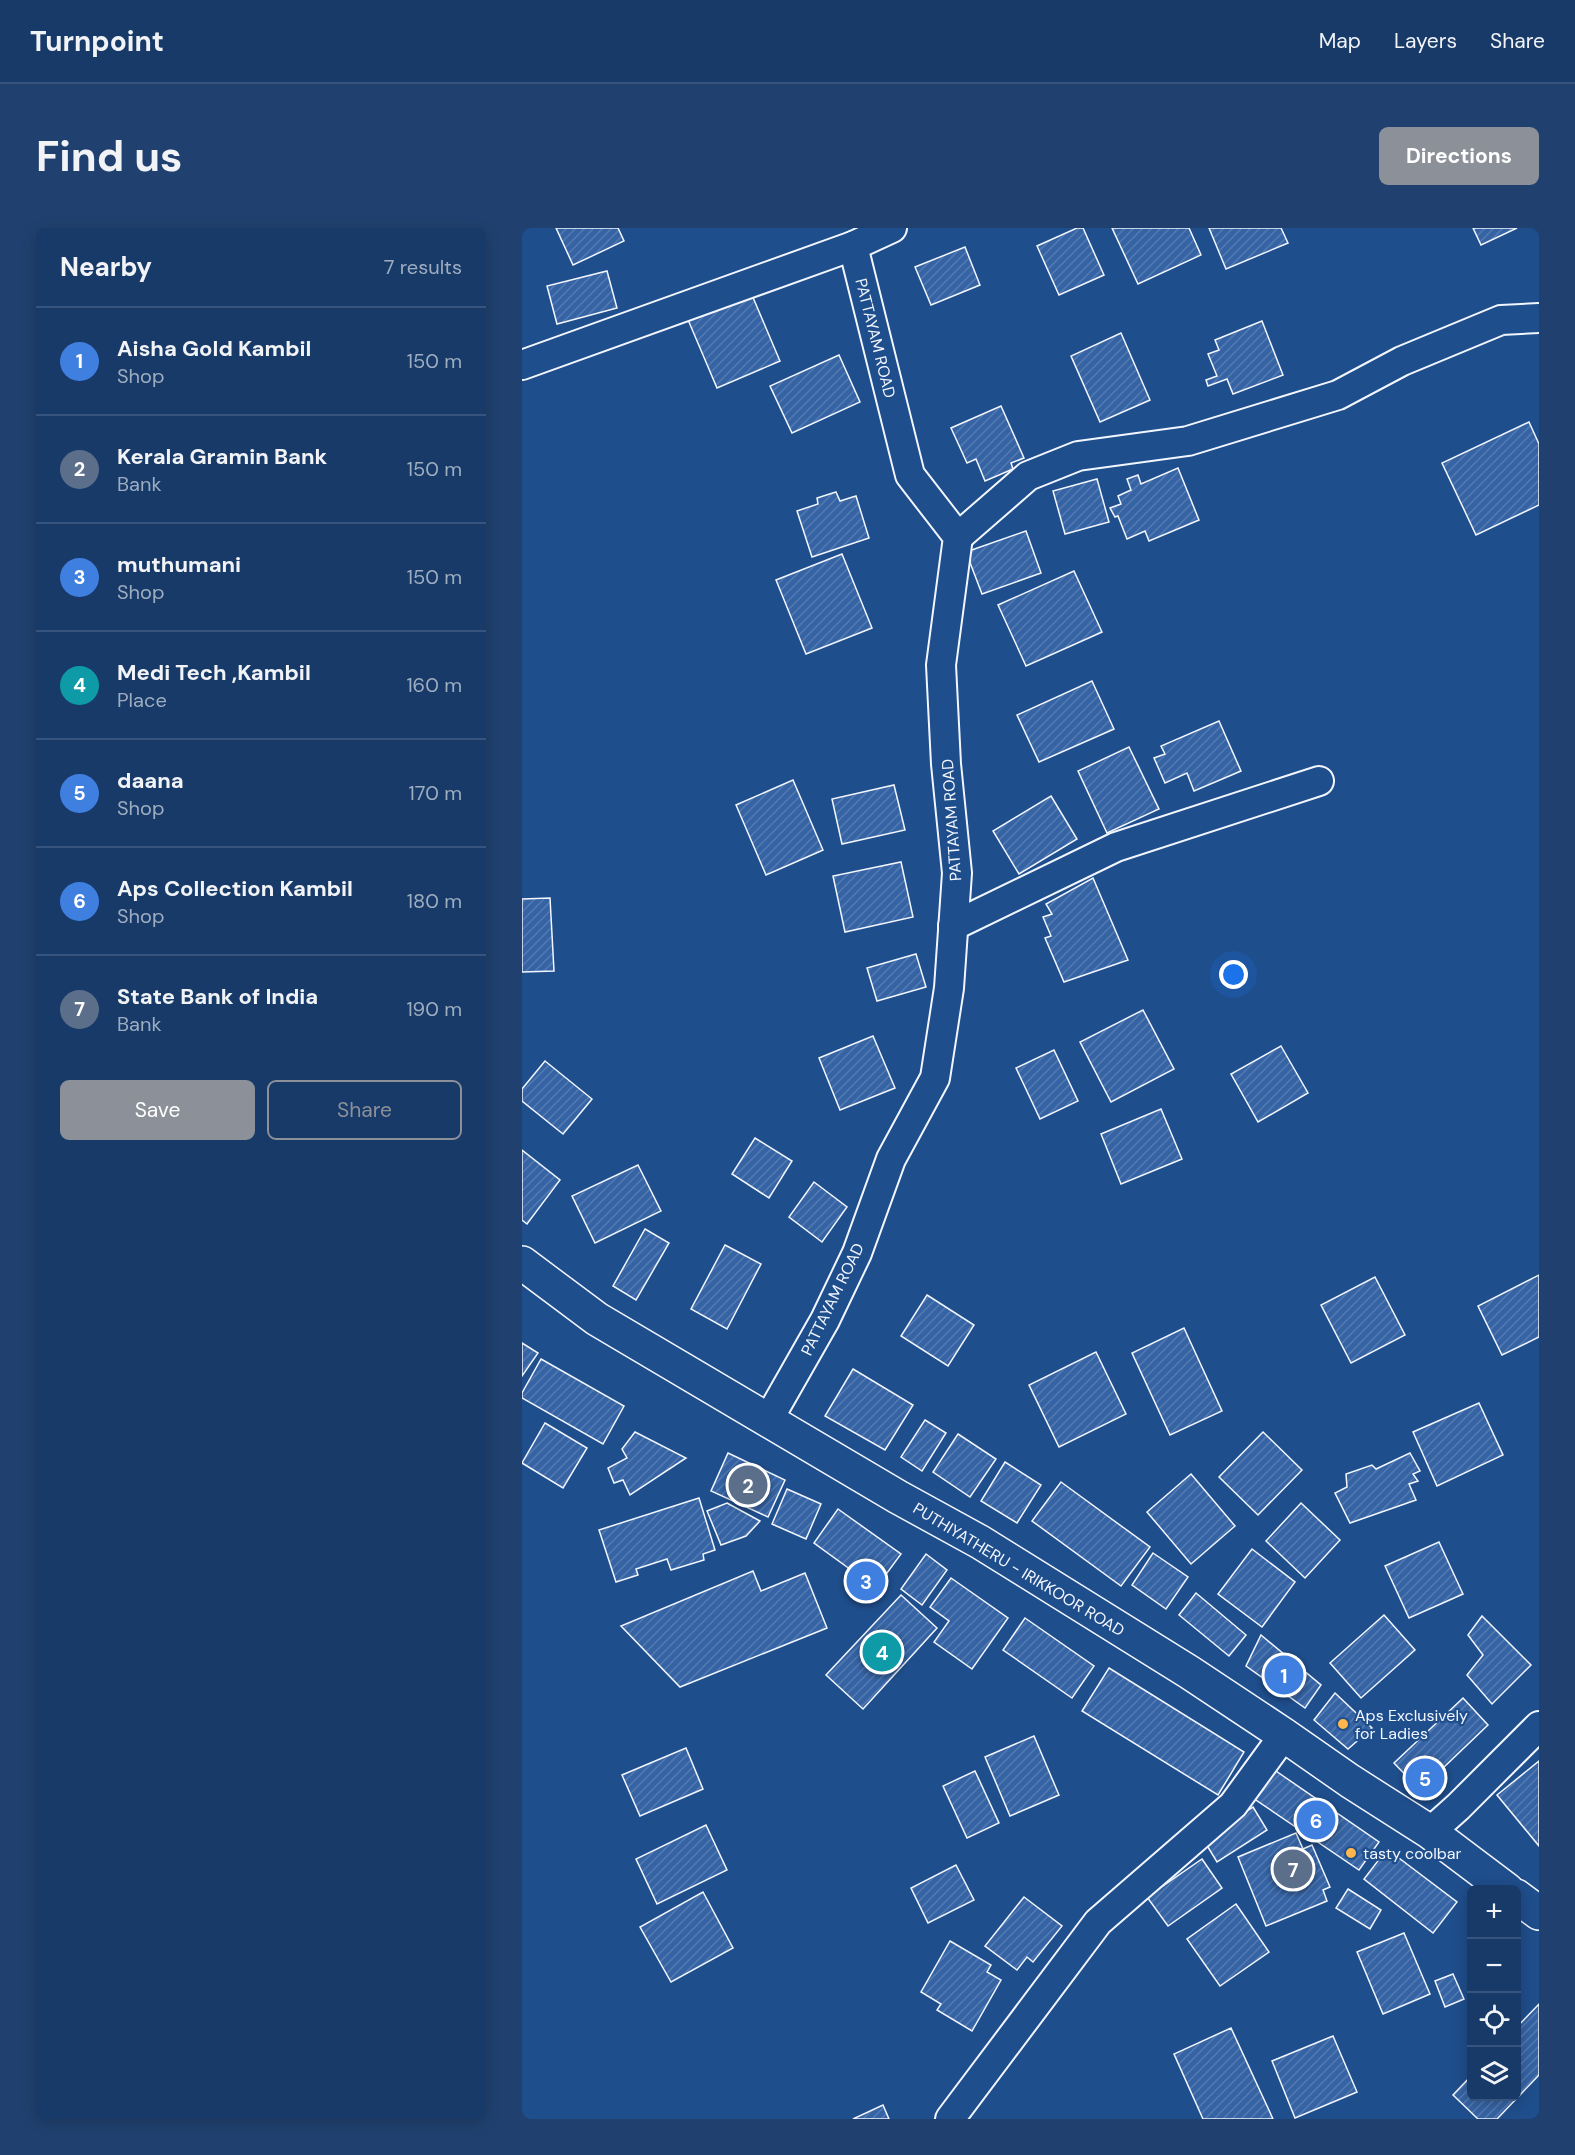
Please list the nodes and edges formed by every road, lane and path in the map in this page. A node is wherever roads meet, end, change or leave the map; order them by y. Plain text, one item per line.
1 (892, 228) edge
2 (853, 246) junction
3 (1539, 318) edge
4 (522, 365) edge
5 (958, 537) junction
6 (1319, 781) dead end
7 (954, 927) junction
8 (522, 1263) edge
9 (768, 1420) junction
10 (1539, 1726) edge
11 (1284, 1735) junction
12 (1430, 1832) junction
13 (1500, 1885) edge
14 (1521, 1900) edge
15 (1539, 1913) edge
16 (950, 2119) edge

1 - 2 street
2 - 4 street
2 - 5 street, PATTAYAM ROAD
3 - 5 street
5 - 7 street, PATTAYAM ROAD
6 - 7 street
7 - 9 street, PATTAYAM ROAD
8 - 9 main road, PUTHIYATHERU - IRIKKOOR ROAD
9 - 11 main road, PUTHIYATHERU - IRIKKOOR ROAD
10 - 12 street
11 - 12 main road, PUTHIYATHERU - IRIKKOOR ROAD
11 - 16 street
12 - 13 main road, PUTHIYATHERU - IRIKKOOR ROAD
14 - 15 main road

